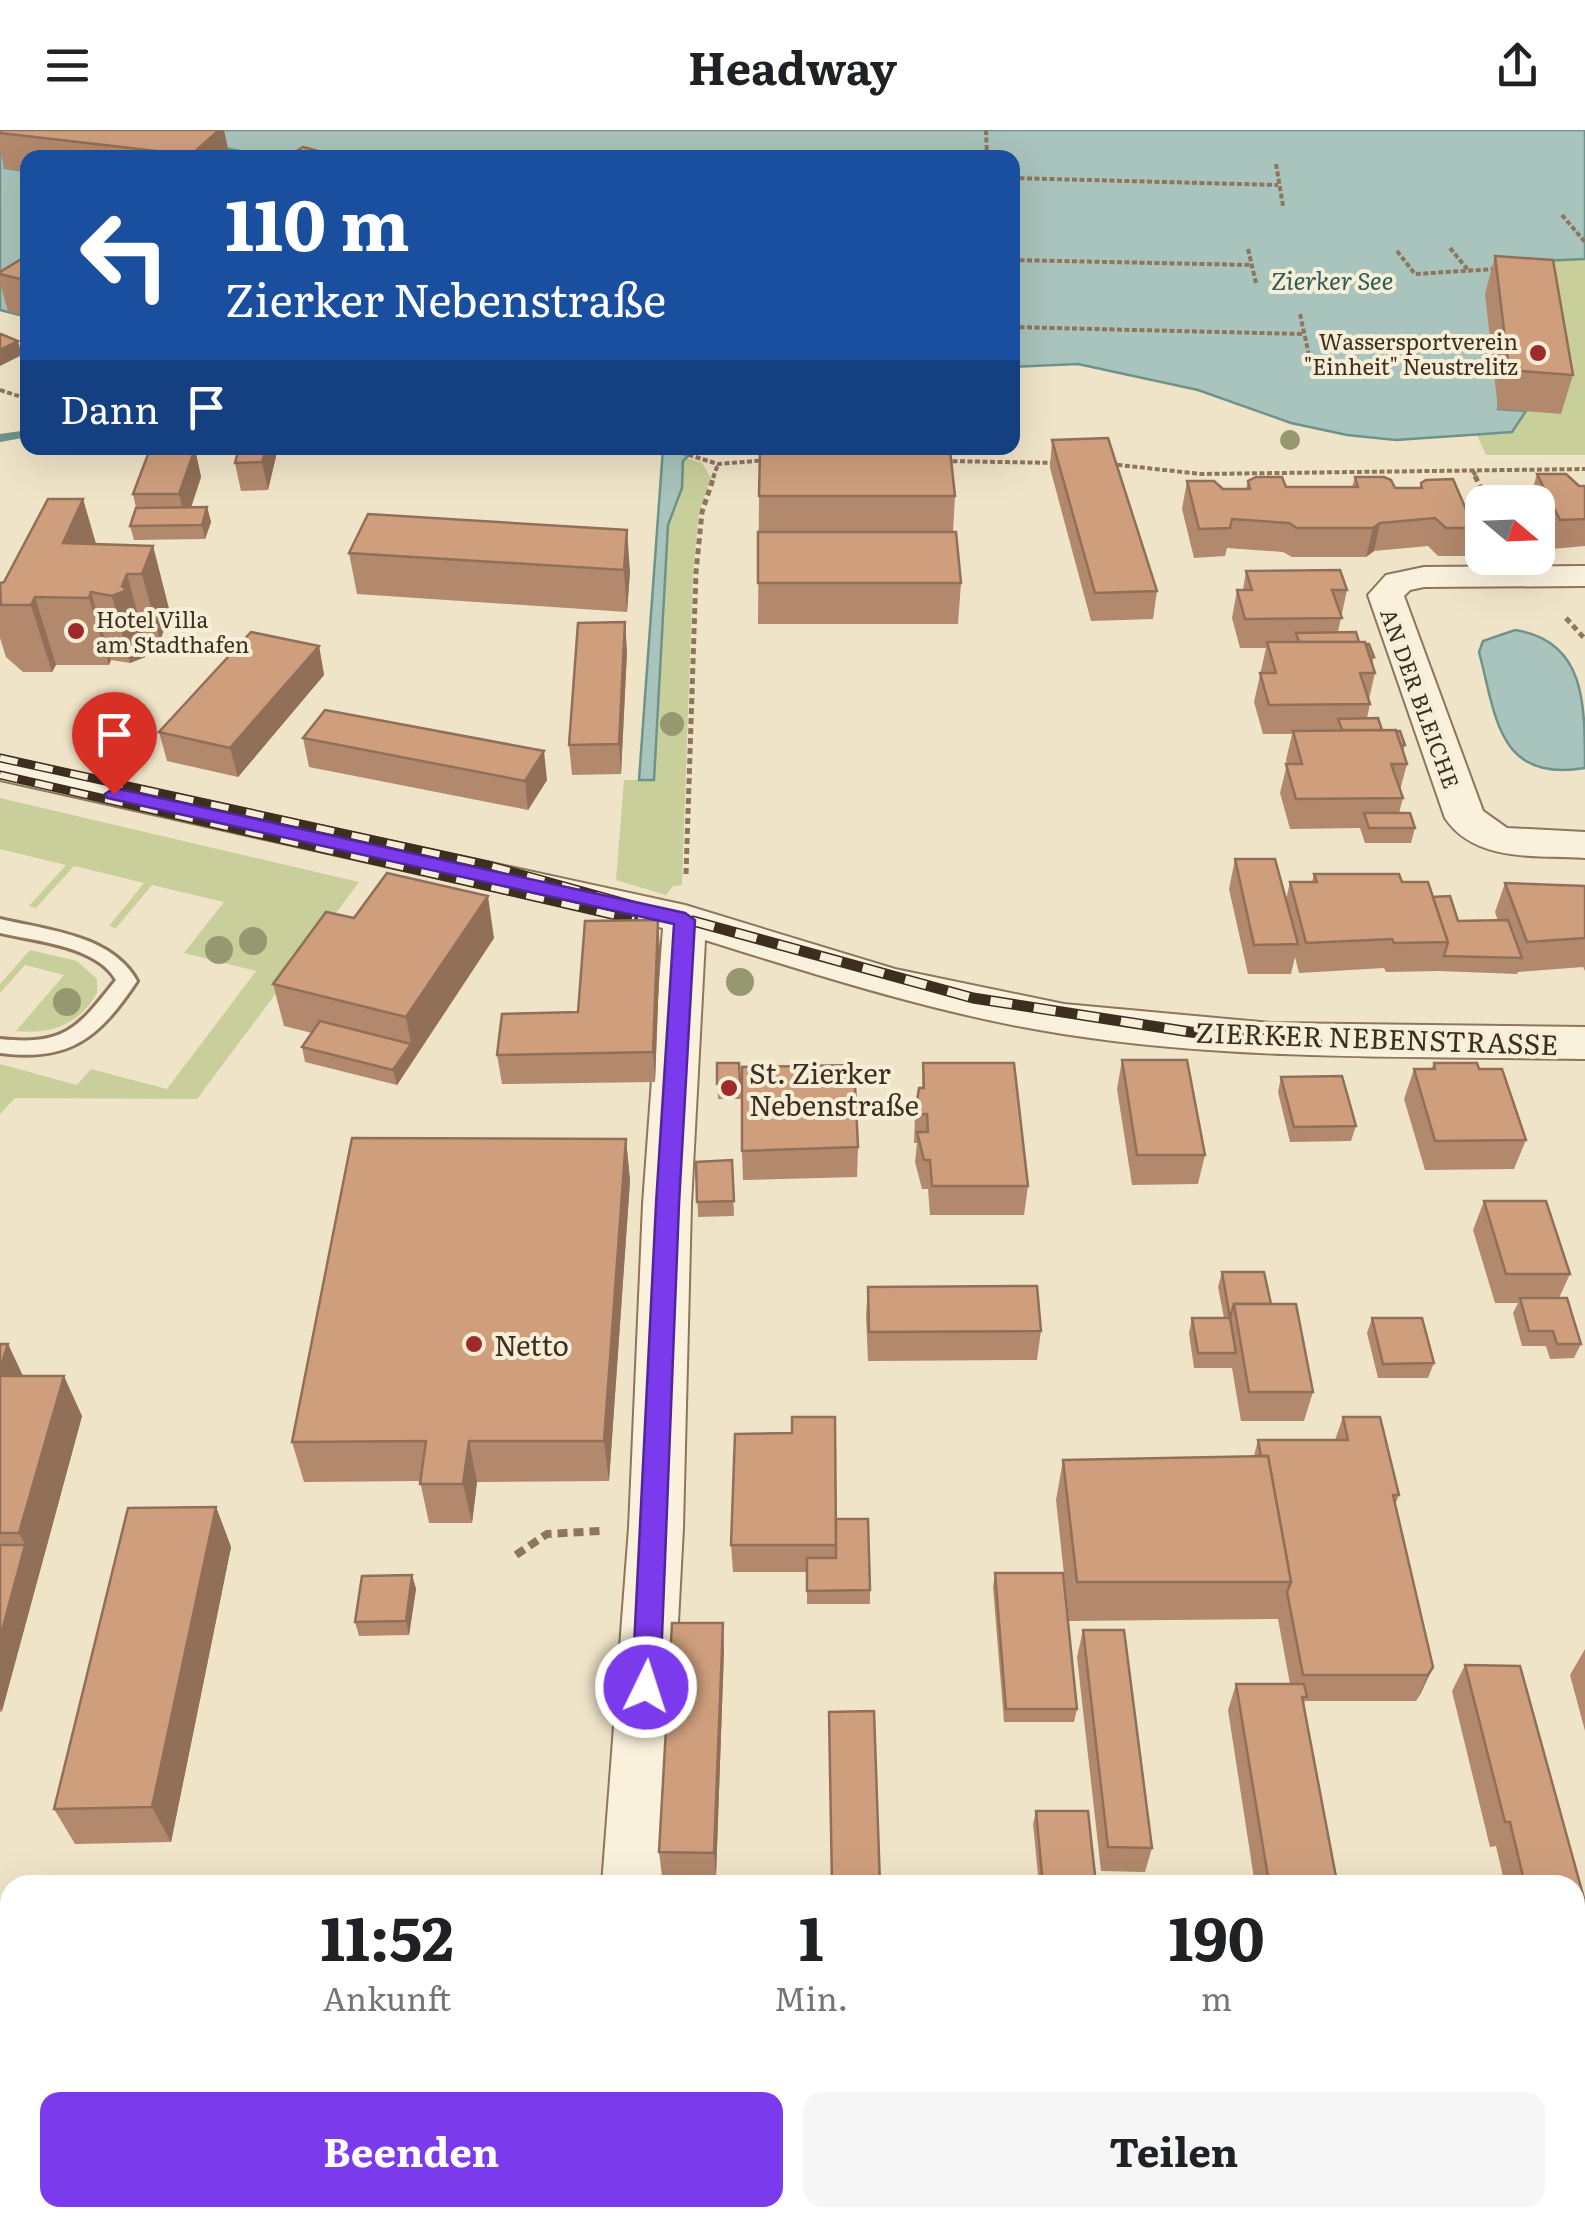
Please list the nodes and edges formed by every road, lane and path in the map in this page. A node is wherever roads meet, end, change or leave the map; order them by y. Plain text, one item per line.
1 (1276, 164) dead end
2 (1020, 178) edge
3 (1278, 184) junction
4 (1283, 206) dead end
5 (1562, 215) dead end
6 (1585, 242) edge
7 (1450, 248) dead end
8 (1248, 249) dead end
9 (1398, 251) dead end
10 (1020, 260) edge
11 (1252, 266) junction
12 (1500, 269) edge
13 (1468, 271) junction
14 (1256, 284) dead end
15 (1300, 314) dead end
16 (1020, 327) edge
17 (1303, 334) junction
18 (1308, 355) dead end
19 (692, 455) edge
20 (770, 460) edge
21 (926, 461) edge
22 (1063, 463) edge
23 (718, 464) junction
24 (1102, 464) edge
25 (1585, 469) edge
26 (1473, 471) junction
27 (1480, 485) edge
28 (1585, 576) edge
29 (0, 768) edge
30 (1585, 846) edge
31 (685, 920) junction
32 (0, 926) edge
33 (1585, 1043) edge
34 (0, 1046) edge
35 (656, 1528) junction
36 (516, 1555) dead end
37 (634, 1875) edge

1 - 3 path
2 - 3 path
3 - 4 path
5 - 6 path
7 - 13 path
8 - 11 path
9 - 13 path
10 - 11 path
11 - 14 path
12 - 13 path
15 - 17 path
16 - 17 path
17 - 18 path
19 - 23 path
20 - 23 path
21 - 22 path
23 - 31 path
24 - 26 path
25 - 26 path
26 - 27 path
28 - 30 street, AN DER BLEICHE
29 - 31 street, ZIERKER NEBENSTRASSE
31 - 33 street, ZIERKER NEBENSTRASSE
31 - 35 street
32 - 34 lane
35 - 36 path
35 - 37 street

